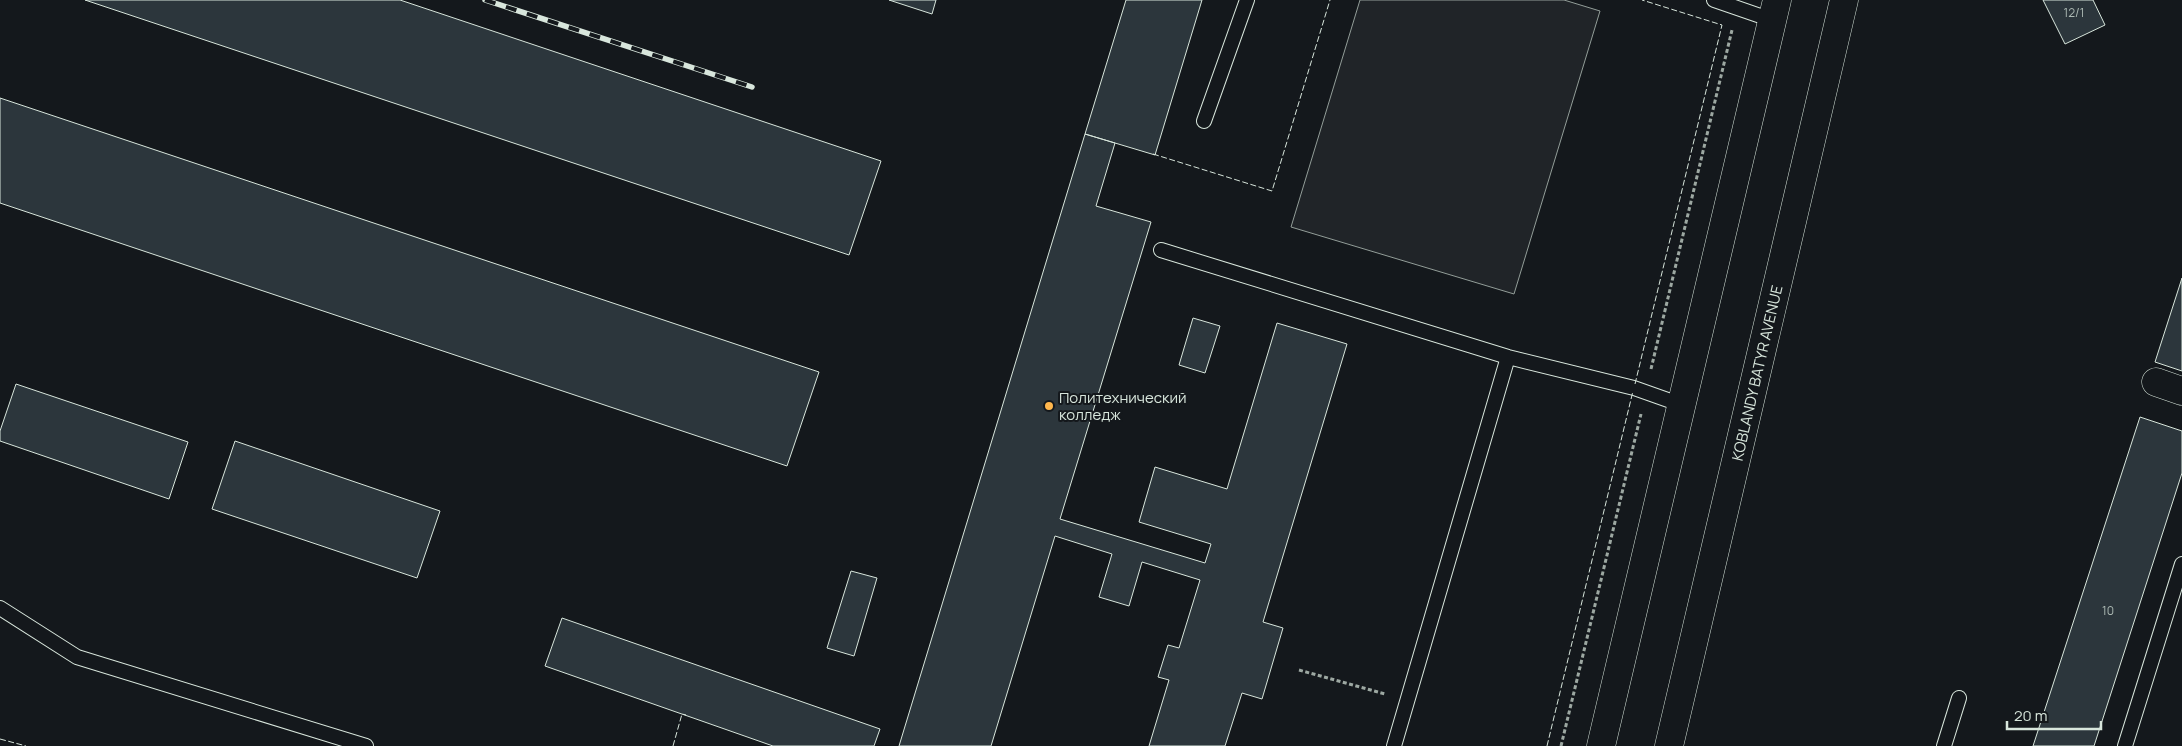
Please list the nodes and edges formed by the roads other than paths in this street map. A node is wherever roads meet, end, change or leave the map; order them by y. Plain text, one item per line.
1 (1247, 0) edge
2 (1714, 0) edge
3 (1844, 0) edge
4 (1775, 10) edge
5 (1204, 121) dead end
6 (1161, 250) dead end
7 (1508, 357) junction
8 (2156, 382) dead end
9 (2182, 391) edge
10 (1682, 404) junction
11 (2182, 564) edge
12 (0, 608) edge
13 (1959, 698) dead end
14 (366, 746) edge
15 (1394, 746) edge
16 (1602, 746) edge
17 (1669, 746) edge
18 (1944, 746) edge
19 (2125, 746) edge

1 - 5 lane
2 - 4 lane
3 - 17 main road, KOBLANDY BATYR AVENUE
4 - 10 main road
6 - 7 lane
7 - 10 lane
7 - 15 lane
8 - 9 main road
10 - 16 main road
11 - 19 lane
12 - 14 lane
13 - 18 lane

